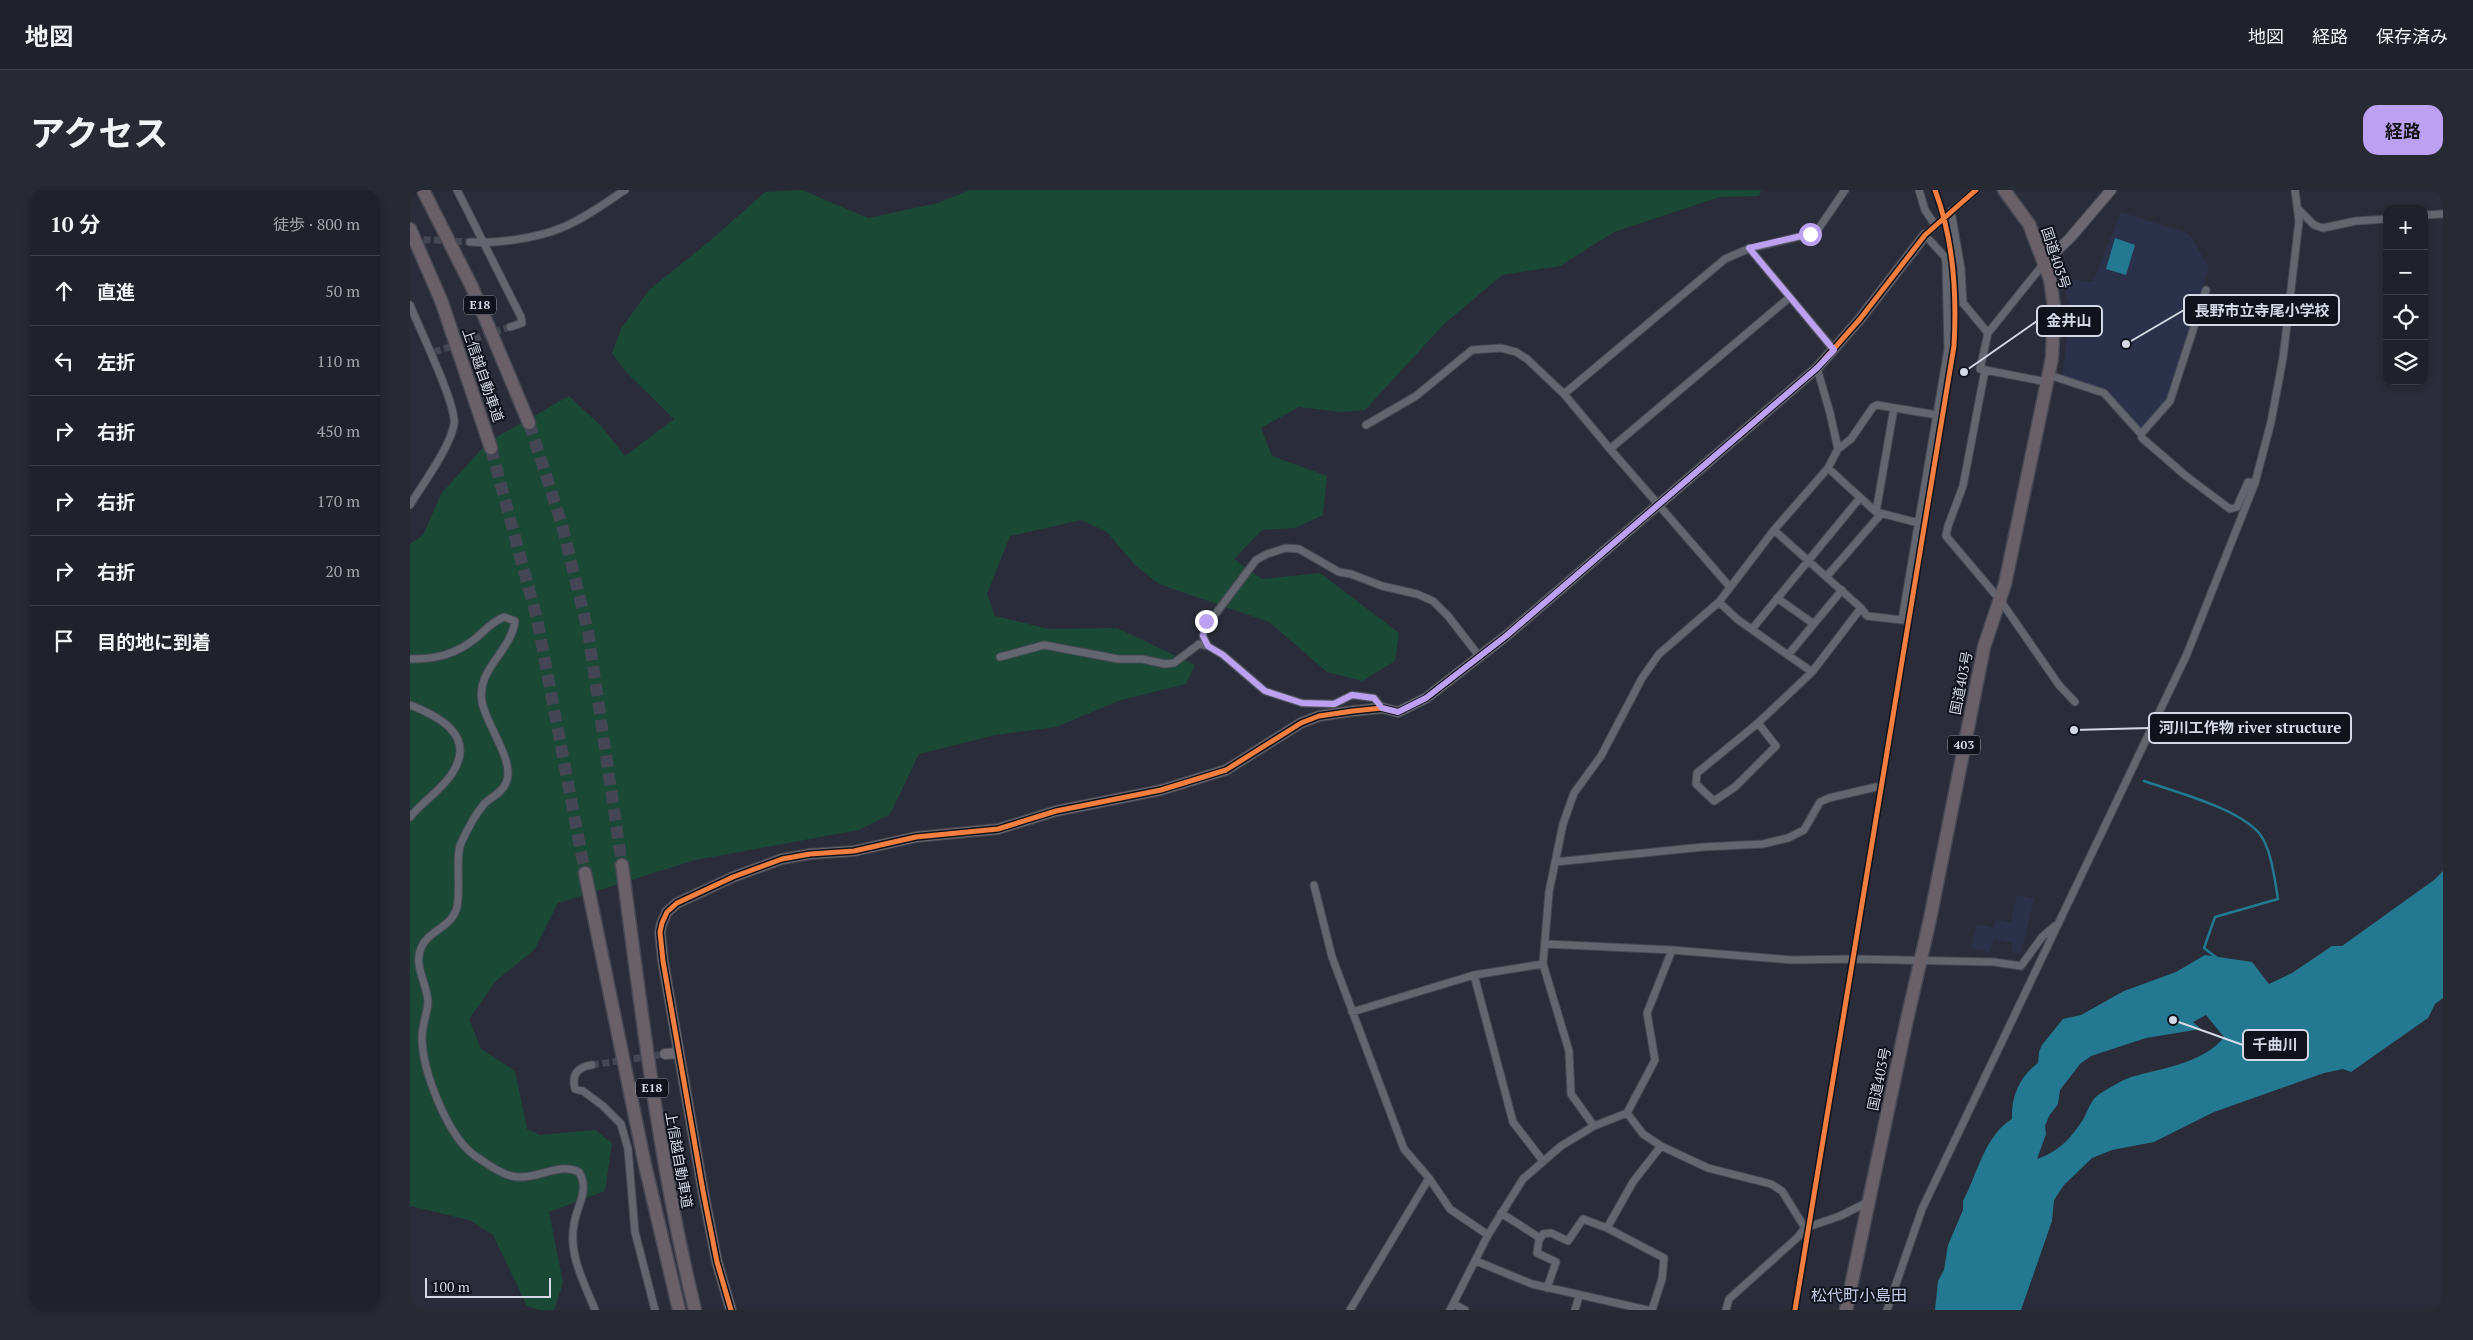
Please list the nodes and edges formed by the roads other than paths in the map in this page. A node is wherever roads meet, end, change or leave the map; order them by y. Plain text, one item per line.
1 (423, 190) edge
2 (457, 190) edge
3 (625, 190) edge
4 (1845, 190) edge
5 (1919, 190) edge
6 (1976, 190) edge
7 (2004, 190) edge
8 (2110, 190) edge
9 (2295, 190) edge
10 (2299, 210) junction
11 (1951, 211) junction
12 (2443, 214) edge
13 (2428, 215) edge
14 (2383, 219) edge
15 (1935, 225) junction
16 (410, 229) edge
17 (1925, 235) junction
18 (470, 242) tunnel mouth
19 (485, 243) junction
20 (1749, 248) junction
21 (2044, 262) junction
22 (2206, 290) dead end
23 (1790, 297) junction
24 (410, 305) edge
25 (510, 328) tunnel mouth
26 (1988, 333) junction
27 (1834, 350) junction
28 (1817, 368) junction
29 (1985, 370) junction
30 (2048, 378) junction
31 (1564, 394) junction
32 (1894, 408) junction
33 (1937, 415) junction
34 (528, 423) tunnel mouth
35 (1366, 425) dead end
36 (2141, 434) junction
37 (491, 448) tunnel mouth
38 (1610, 450) junction
39 (1838, 450) junction
40 (1828, 468) junction
41 (2255, 483) junction
42 (1860, 499) junction
43 (1658, 504) junction
44 (410, 505) edge
45 (1878, 513) junction
46 (1919, 523) junction
47 (1774, 530) junction
48 (1809, 559) junction
49 (1827, 576) junction
50 (1729, 586) junction
51 (1842, 590) junction
52 (1777, 598) junction
53 (2000, 600) junction
54 (1719, 602) junction
55 (1861, 608) junction
56 (1814, 624) junction
57 (1752, 629) junction
58 (1208, 646) junction
59 (1479, 656) junction
60 (1788, 656) junction
61 (1000, 657) dead end
62 (410, 659) edge
63 (1812, 672) junction
64 (2075, 702) dead end
65 (410, 705) edge
66 (1382, 708) junction
67 (1758, 723) junction
68 (1876, 787) dead end
69 (410, 817) edge
70 (1555, 862) junction
71 (622, 865) tunnel mouth
72 (584, 873) tunnel mouth
73 (1314, 886) dead end
74 (2057, 924) junction
75 (1546, 944) junction
76 (1672, 950) junction
77 (1920, 962) junction
78 (1543, 964) junction
79 (1474, 976) junction
80 (1352, 1012) junction
81 (679, 1053) junction
82 (665, 1054) tunnel mouth
83 (592, 1065) tunnel mouth
84 (1627, 1113) junction
85 (1594, 1126) junction
86 (1661, 1146) junction
87 (1543, 1161) junction
88 (1429, 1178) junction
89 (1868, 1202) junction
90 (1501, 1213) junction
91 (1607, 1228) junction
92 (1805, 1228) junction
93 (1488, 1235) junction
94 (1540, 1238) junction
95 (1476, 1261) junction
96 (1547, 1288) junction
97 (1579, 1296) junction
98 (1452, 1307) edge
99 (595, 1310) edge
100 (655, 1310) edge
101 (679, 1310) edge
102 (695, 1310) edge
103 (731, 1310) edge
104 (1350, 1310) edge
105 (1465, 1310) edge
106 (1575, 1310) edge
107 (1647, 1310) edge
108 (1652, 1310) edge
109 (1726, 1310) edge
110 (1846, 1310) edge
111 (1887, 1310) edge

1 - 34 highway, 上信越自動車道 / E18
2 - 19 street
3 - 19 street
4 - 20 street
5 - 15 street
6 - 11 street
7 - 21 highway, 国道403号 / 403
8 - 21 street
9 - 10 street
10 - 14 street
10 - 41 street
11 - 15 street
11 - 26 street
12 - 13 street
15 - 17 street
16 - 37 highway, 上信越自動車道 / E18
17 - 27 street
17 - 33 street
18 - 19 street
19 - 25 street
20 - 23 street
20 - 31 street
21 - 26 street
21 - 30 highway, 国道403号 / 403
22 - 36 street
23 - 27 street
23 - 38 street
24 - 44 street
26 - 29 street
27 - 28 street
28 - 39 street
28 - 43 street
29 - 30 street
29 - 53 street
30 - 36 street
30 - 53 highway, 国道403号 / 403
31 - 35 street
31 - 38 street
32 - 33 street
32 - 39 street
32 - 45 street
33 - 46 street
36 - 41 street
38 - 43 street
39 - 40 street
40 - 42 street
40 - 47 street
41 - 74 street
42 - 45 street
42 - 48 street
43 - 50 street
43 - 59 street
45 - 46 street
45 - 49 street
46 - 55 street
47 - 48 street
47 - 50 street
48 - 49 street
48 - 52 street
49 - 51 street
50 - 54 street
51 - 55 street
51 - 56 street
52 - 56 street
52 - 57 street
53 - 64 street
53 - 77 highway, 国道403号 / 403
54 - 57 street
54 - 70 street
55 - 63 street
56 - 60 street
57 - 60 street
58 - 59 street
58 - 61 street
58 - 66 street
59 - 66 street
60 - 63 street
62 - 99 street
63 - 67 street
65 - 69 street
66 - 81 street
67 - 67 street
68 - 70 street
70 - 75 street
71 - 102 highway, 上信越自動車道 / E18
72 - 101 highway, E18
73 - 80 street
74 - 77 street
74 - 111 street
75 - 76 street
75 - 78 street
76 - 77 street
76 - 84 street
77 - 89 highway, 国道403号 / 403
78 - 79 street
78 - 85 street
79 - 80 street
79 - 87 street
80 - 88 street
81 - 82 street
81 - 103 street
83 - 100 street
84 - 85 street
84 - 86 street
85 - 87 street
86 - 91 street
86 - 92 street
87 - 90 street
88 - 93 street
88 - 104 street
89 - 92 street
89 - 110 highway, 国道403号 / 403
90 - 93 street
90 - 94 street
91 - 94 street
91 - 108 street
92 - 109 street
93 - 95 street
94 - 96 street
95 - 96 street
95 - 98 street
96 - 97 street
97 - 106 street
97 - 107 street
98 - 105 street

